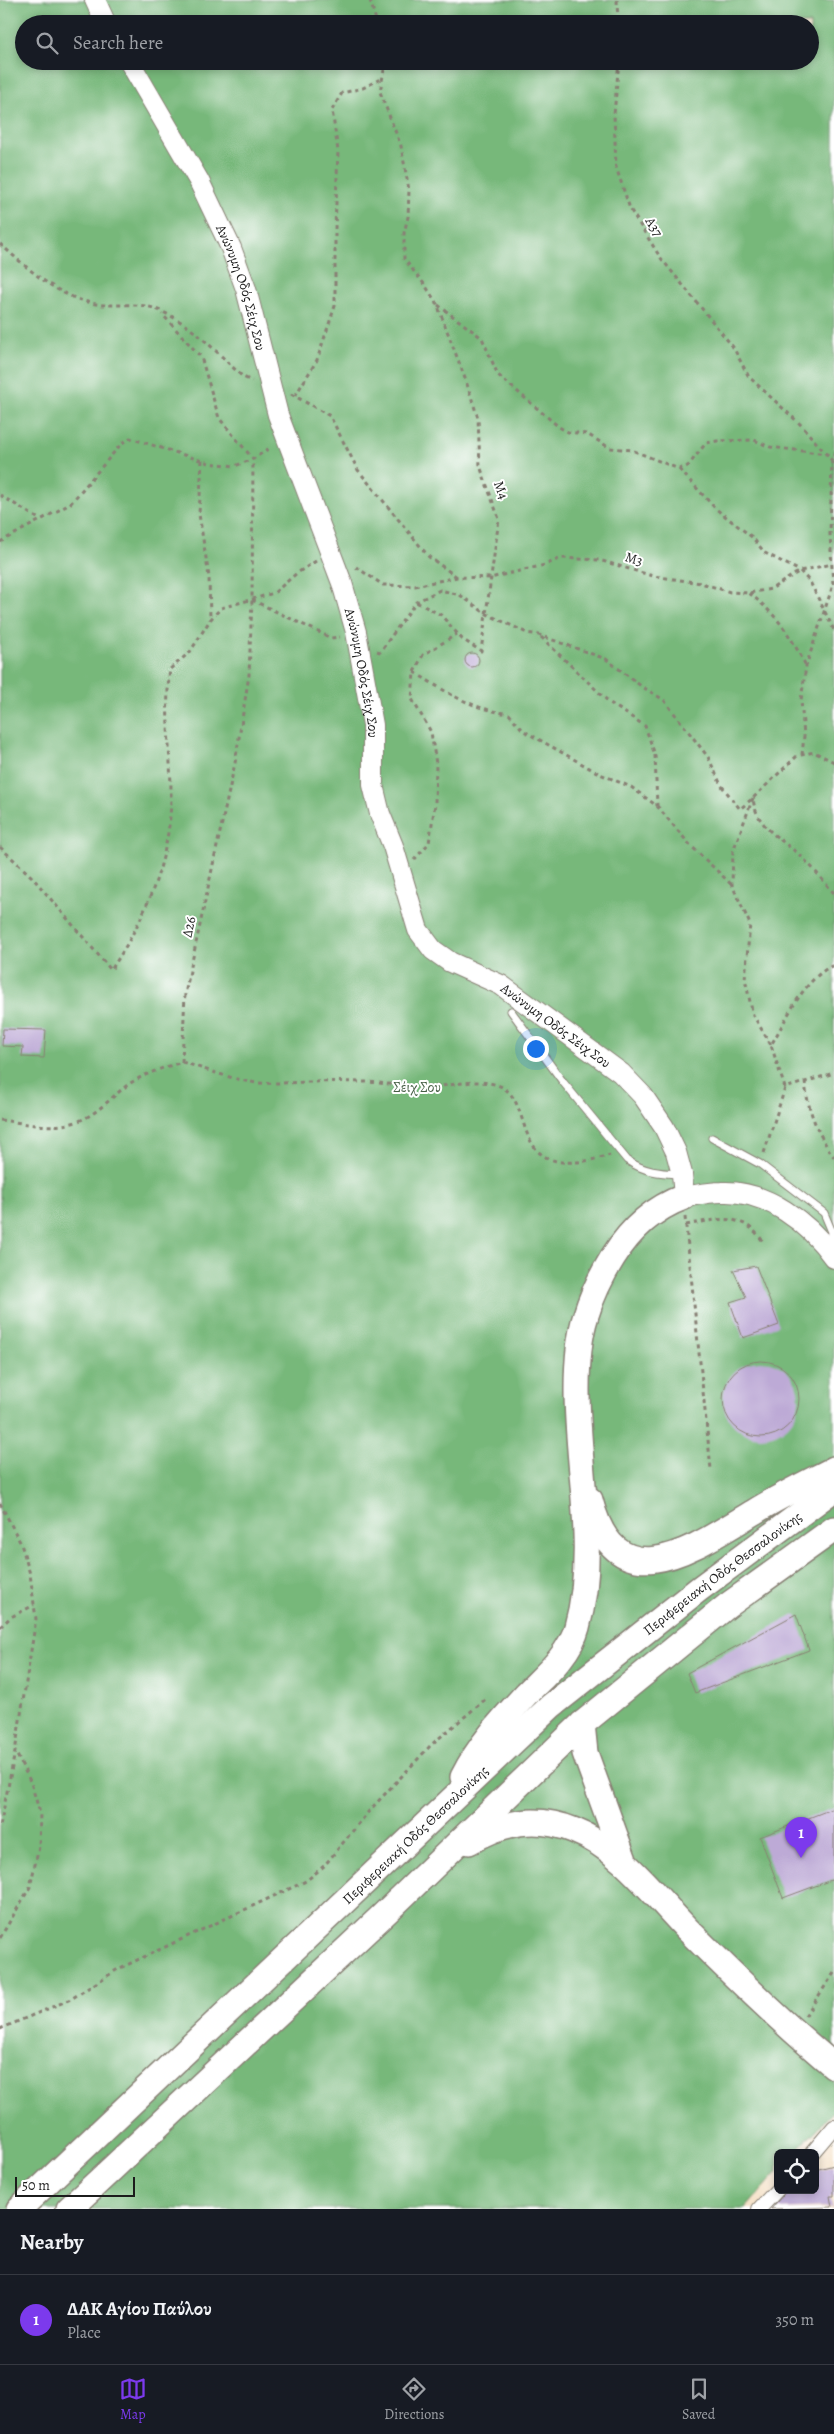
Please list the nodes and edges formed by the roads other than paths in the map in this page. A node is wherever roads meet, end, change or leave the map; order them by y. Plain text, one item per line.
1 (94, 0) edge
2 (102, 15) edge
3 (134, 70) edge
4 (511, 1011) dead end
5 (712, 1138) dead end
6 (683, 1185) junction
7 (832, 1255) edge
8 (580, 1462) junction
9 (834, 1469) edge
10 (834, 1489) edge
11 (834, 1529) edge
12 (582, 1724) junction
13 (453, 1796) junction
14 (626, 1866) junction
15 (380, 1918) junction
16 (834, 2066) edge
17 (834, 2127) edge
18 (822, 2146) edge
19 (774, 2193) edge
20 (19, 2209) edge
21 (69, 2209) edge
22 (759, 2209) edge

1 - 2 street
3 - 6 street, Ανώνυμη Οδός Σέιχ Σου
4 - 6 lane
5 - 7 lane
6 - 7 street
6 - 8 highway
8 - 9 highway
8 - 13 highway
10 - 13 highway, Περιφερειακή Οδός Θεσσαλονίκης
11 - 12 highway
12 - 14 highway
12 - 15 highway
13 - 20 highway, Περιφερειακή Οδός Θεσσαλονίκης
14 - 15 highway
14 - 16 highway
15 - 21 highway
17 - 18 street
19 - 22 street

